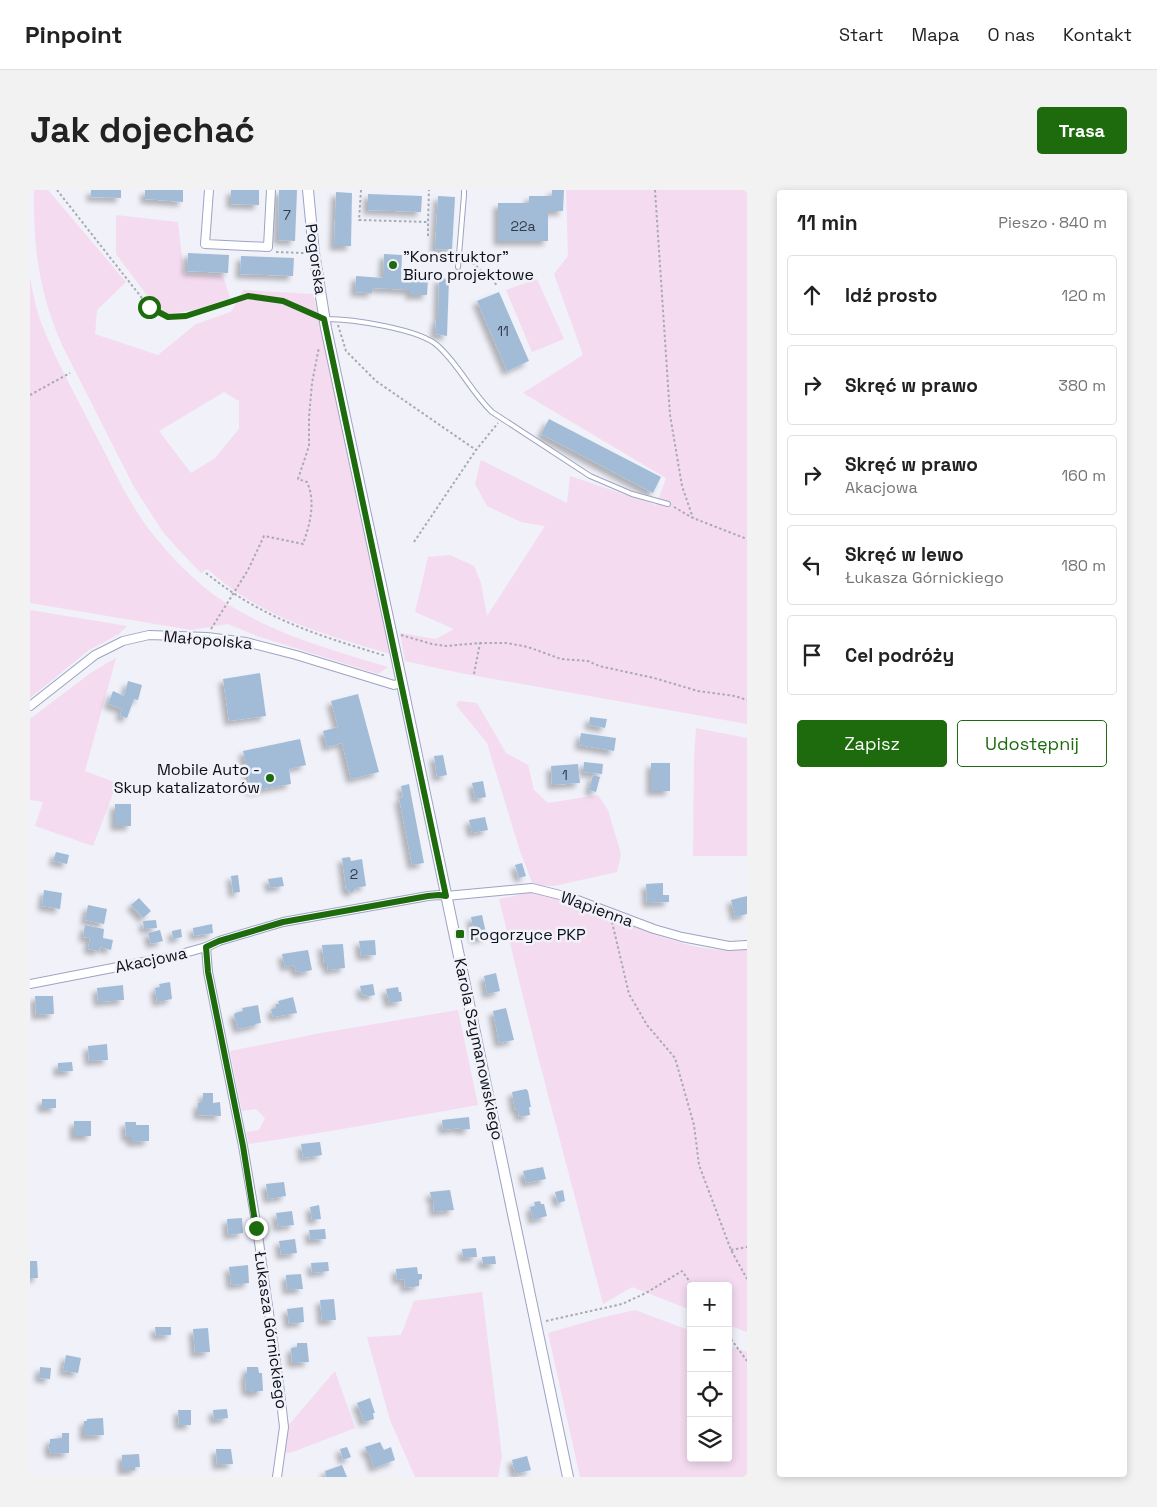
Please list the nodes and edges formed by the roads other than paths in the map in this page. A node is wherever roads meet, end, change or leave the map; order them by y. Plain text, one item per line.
1 (209, 190) edge
2 (271, 190) edge
3 (308, 190) edge
4 (464, 190) edge
5 (458, 267) dead end
6 (325, 324) junction
7 (668, 504) road end
8 (401, 683) junction
9 (30, 706) edge
10 (446, 896) junction
11 (747, 945) edge
12 (206, 947) junction
13 (30, 984) edge
14 (277, 1477) edge
15 (568, 1477) edge

1 - 2 street
3 - 6 street, Pogorska
4 - 5 lane
6 - 7 lane
6 - 8 street, Karola Szymanowskiego
8 - 9 street, Małopolska
8 - 10 street, Karola Szymanowskiego
10 - 11 street, Wapienna
10 - 12 street, Akacjowa
10 - 15 street, Karola Szymanowskiego
12 - 13 street, Akacjowa
12 - 14 street, Łukasza Górnickiego

